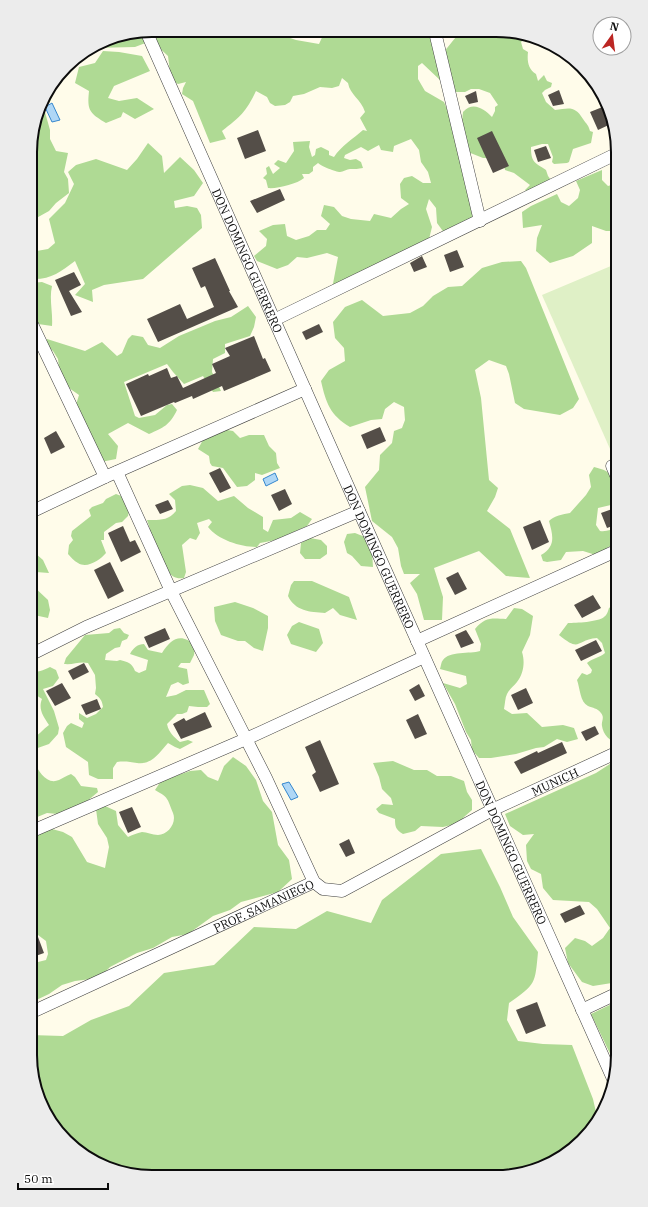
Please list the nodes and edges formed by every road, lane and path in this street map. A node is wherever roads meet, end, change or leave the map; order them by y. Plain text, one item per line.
1 (149, 37) edge
2 (436, 37) edge
3 (611, 156) edge
4 (480, 221) junction
5 (274, 320) junction
6 (37, 335) edge
7 (305, 389) junction
8 (117, 472) junction
9 (105, 477) junction
10 (37, 509) edge
11 (359, 511) junction
12 (611, 553) edge
13 (171, 591) junction
14 (417, 641) junction
15 (37, 652) edge
16 (424, 657) junction
17 (246, 738) junction
18 (611, 755) edge
19 (492, 810) junction
20 (37, 829) edge
21 (314, 882) junction
22 (611, 996) edge
23 (37, 1010) edge
24 (582, 1010) junction
25 (610, 1072) edge

1 - 5 street, DON DOMINGO GUERRERO
2 - 4 street
3 - 4 street
4 - 5 street
5 - 7 street, DON DOMINGO GUERRERO
6 - 9 street
7 - 8 street
7 - 11 street, DON DOMINGO GUERRERO
8 - 9 street
8 - 13 street
9 - 10 street
11 - 13 street
11 - 14 street, DON DOMINGO GUERRERO
12 - 14 street
13 - 15 street
13 - 17 street
14 - 16 street, DON DOMINGO GUERRERO
16 - 17 street
16 - 19 street, DON DOMINGO GUERRERO
17 - 20 street
17 - 21 street
18 - 19 street, MUNICH
19 - 21 street, PROF. SAMANIEGO
19 - 24 street, DON DOMINGO GUERRERO
21 - 23 street, PROF. SAMANIEGO
22 - 24 street
24 - 25 street, DON DOMINGO GUERRERO

